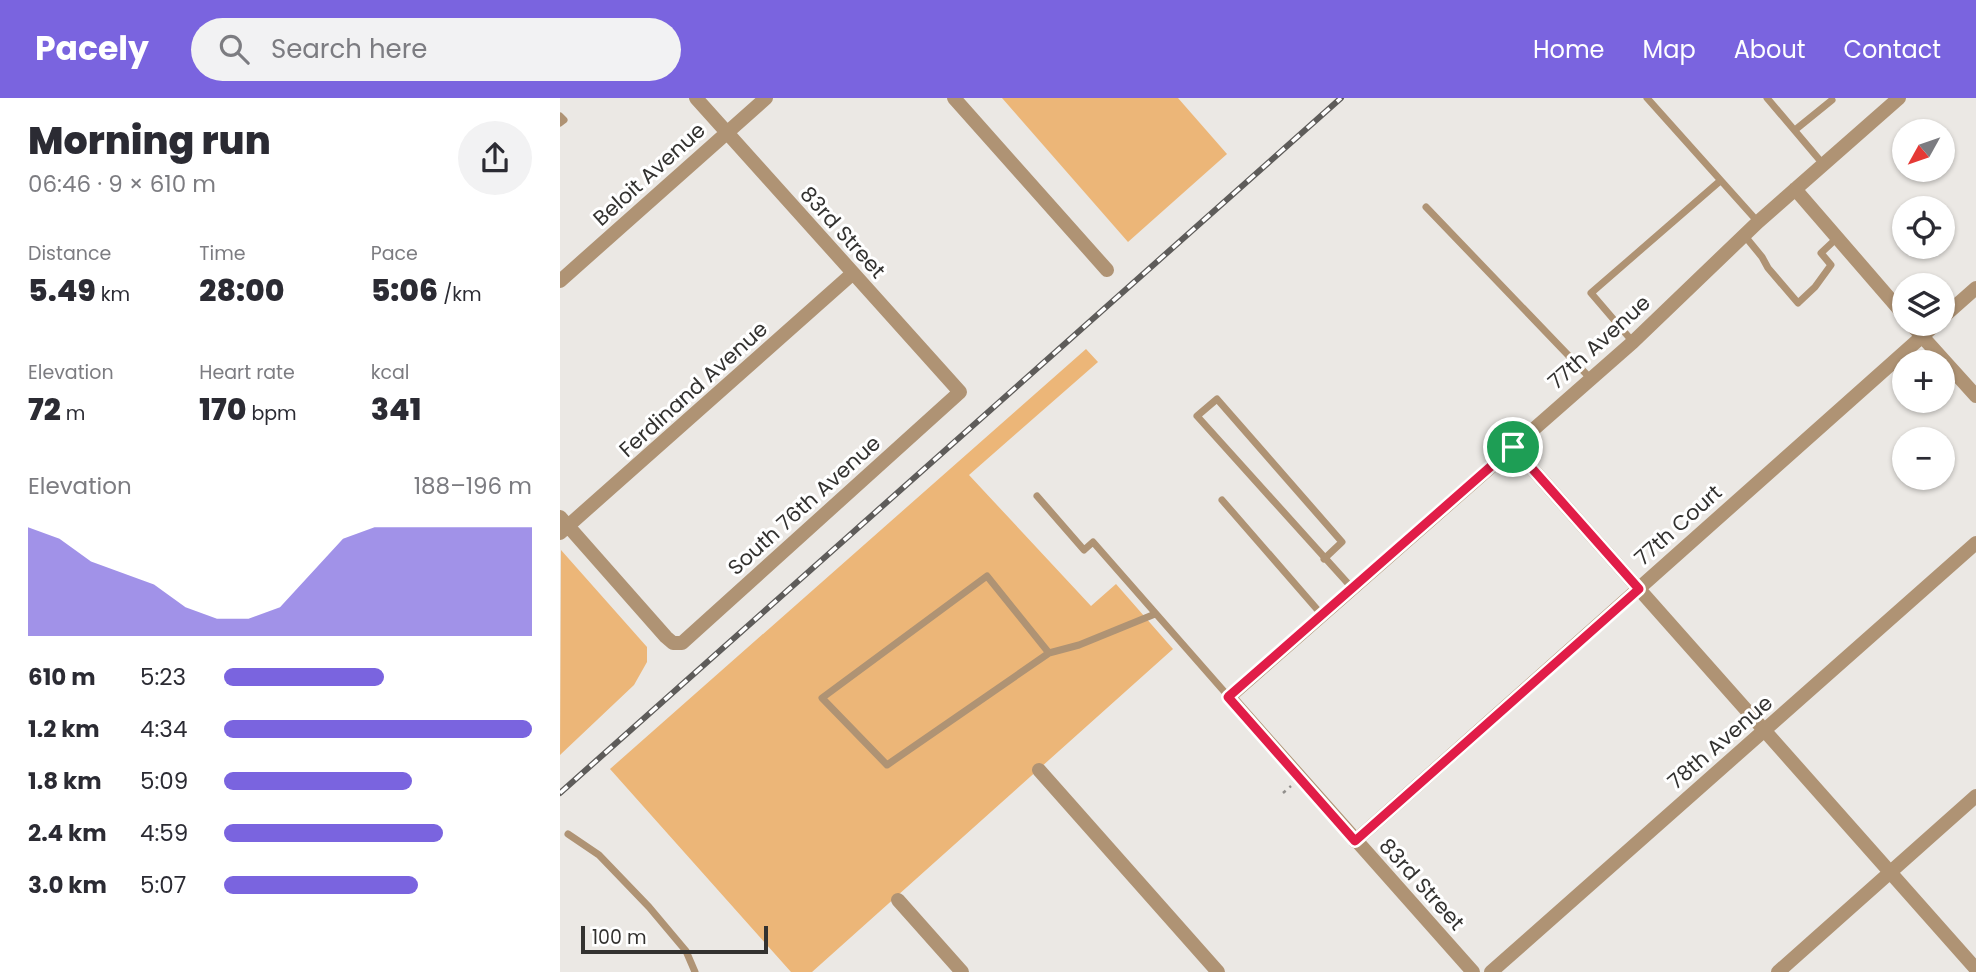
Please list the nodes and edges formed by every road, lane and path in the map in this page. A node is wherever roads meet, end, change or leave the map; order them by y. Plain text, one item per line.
1 (696, 98) edge
2 (766, 98) edge
3 (954, 98) edge
4 (1647, 98) edge
5 (1767, 98) edge
6 (1899, 98) edge
7 (1832, 100) edge
8 (560, 116) edge
9 (560, 123) edge
10 (1795, 130) junction
11 (727, 133) junction
12 (1824, 164) junction
13 (1720, 181) junction
14 (1795, 189) junction
15 (1426, 207) dead end
16 (1758, 222) junction
17 (1744, 235) junction
18 (1837, 238) junction
19 (1107, 270) dead end
20 (852, 274) junction
21 (560, 281) edge
22 (1976, 288) edge
23 (1892, 301) edge
24 (1955, 306) edge
25 (1922, 336) joint
26 (1633, 342) junction
27 (1591, 379) junction
28 (960, 392) joint
29 (1976, 397) edge
30 (1513, 447) junction
31 (1037, 496) dead end
32 (1222, 500) dead end
33 (563, 525) edge
34 (1976, 542) edge
35 (1324, 559) junction
36 (1639, 589) junction
37 (1353, 590) junction
38 (1155, 614) junction
39 (1323, 615) junction
40 (1049, 653) junction
41 (1228, 697) junction
42 (1765, 730) junction
43 (1039, 769) dead end
44 (1976, 796) edge
45 (568, 834) dead end
46 (1355, 841) junction
47 (1890, 872) junction
48 (898, 900) dead end
49 (1976, 969) edge
50 (695, 972) edge
51 (962, 972) edge
52 (1218, 972) edge
53 (1473, 972) edge
54 (1491, 972) edge
55 (1778, 972) edge

1 - 11 street, 83rd Street
2 - 11 street, Beloit Avenue
3 - 19 street
4 - 13 lane
5 - 10 lane
6 - 12 street, 77th Avenue
7 - 10 lane
8 - 9 lane
10 - 12 lane
11 - 20 street, 83rd Street
11 - 21 street, Beloit Avenue
12 - 14 street, 77th Avenue
13 - 16 lane
13 - 26 lane
14 - 16 street, 77th Avenue
14 - 18 street
15 - 27 lane
16 - 17 street, 77th Avenue
17 - 18 lane
17 - 26 street, 77th Avenue
18 - 23 street
20 - 28 street, 83rd Street
20 - 33 street, Ferdinand Avenue
22 - 24 street
25 - 29 street
25 - 36 street, 77th Court
26 - 27 street, 77th Avenue
27 - 30 street, 77th Avenue
28 - 33 street, South 76th Avenue
30 - 36 street
30 - 37 street, 77th Avenue
31 - 38 lane
32 - 39 lane
34 - 42 street, 78th Avenue
35 - 35 lane
35 - 37 lane
36 - 42 street
36 - 46 street, 77th Court
37 - 39 street, 77th Avenue
38 - 40 lane
38 - 41 lane
39 - 41 street, 77th Avenue
40 - 40 lane
41 - 46 street, 83rd Street
42 - 47 street
42 - 54 street, 78th Avenue
43 - 52 street
44 - 47 street
45 - 50 lane
46 - 53 street, 83rd Street
47 - 49 street
47 - 55 street
48 - 51 street

